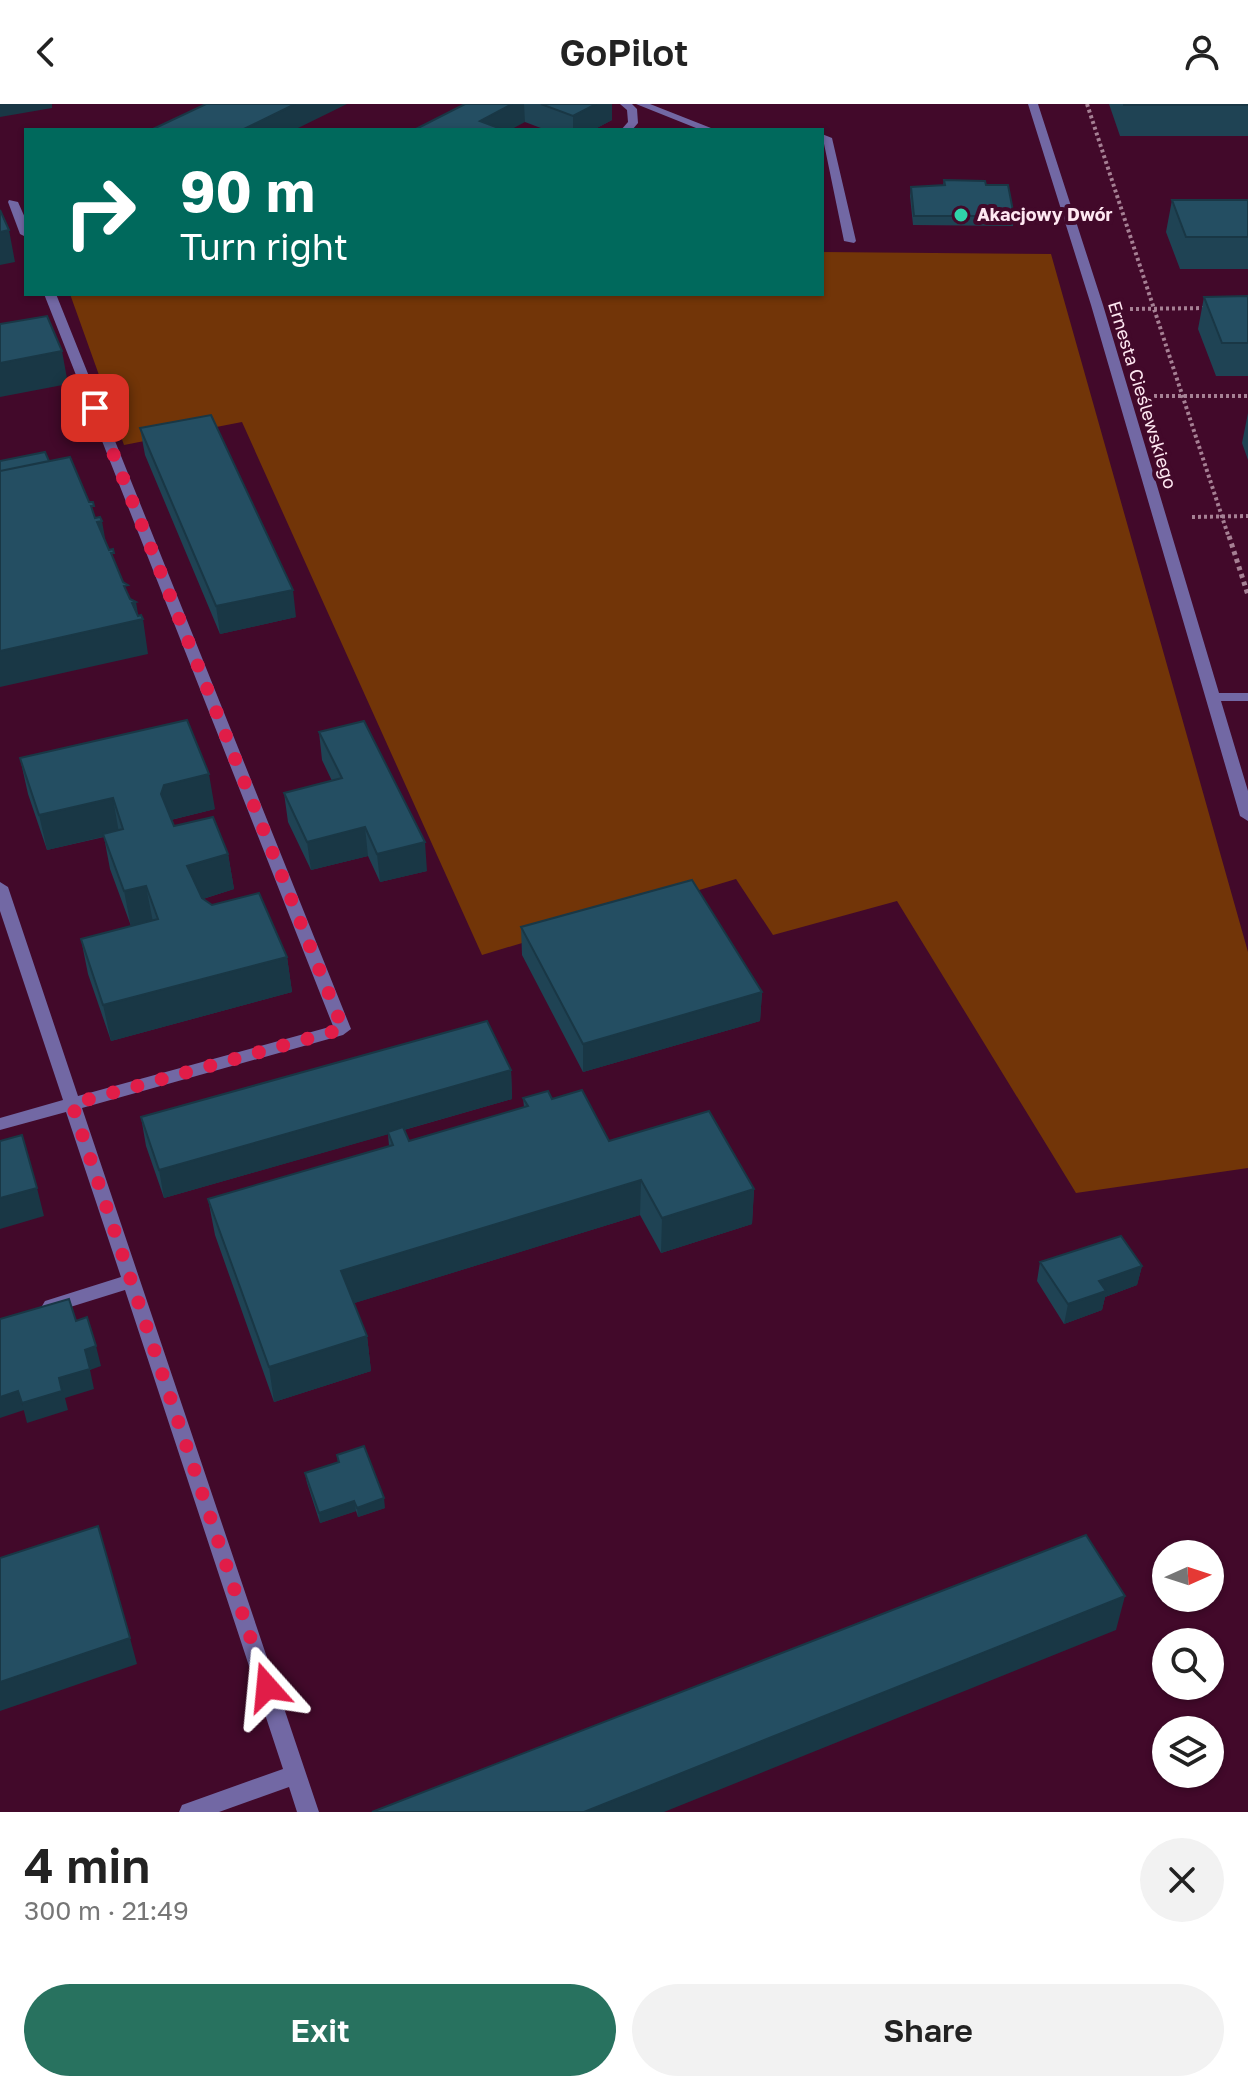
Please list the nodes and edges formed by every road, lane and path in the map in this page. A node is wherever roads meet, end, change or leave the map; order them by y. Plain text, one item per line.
1 (625, 104) edge
2 (641, 104) edge
3 (1033, 104) edge
4 (1087, 104) edge
5 (628, 128) edge
6 (706, 128) edge
7 (824, 137) edge
8 (20, 202) edge
9 (0, 204) edge
10 (24, 223) edge
11 (850, 241) dead end
12 (51, 296) edge
13 (1216, 308) edge
14 (1125, 309) dead end
15 (1153, 309) junction
16 (1153, 396) dead end
17 (1183, 396) junction
18 (1248, 396) edge
19 (1222, 516) junction
20 (1248, 516) edge
21 (1192, 517) dead end
22 (1248, 595) edge
23 (1213, 697) junction
24 (1248, 697) edge
25 (1248, 816) edge
26 (0, 887) edge
27 (72, 1104) junction
28 (0, 1124) edge
29 (131, 1281) junction
30 (29, 1313) edge
31 (296, 1774) junction
32 (190, 1812) edge
33 (308, 1812) edge

1 - 5 street
2 - 6 street
3 - 23 street, Ernesta Cieślewskiego
4 - 15 path
7 - 11 street
8 - 9 street
8 - 10 street
12 - 27 street
13 - 15 path
14 - 15 path
15 - 17 path
16 - 17 path
17 - 18 path
17 - 19 path
19 - 20 path
19 - 21 path
19 - 22 path
23 - 24 street
23 - 25 street, Ernesta Cieślewskiego
26 - 27 street
27 - 28 street
27 - 29 street
29 - 30 street
29 - 31 street
31 - 32 street
31 - 33 street

